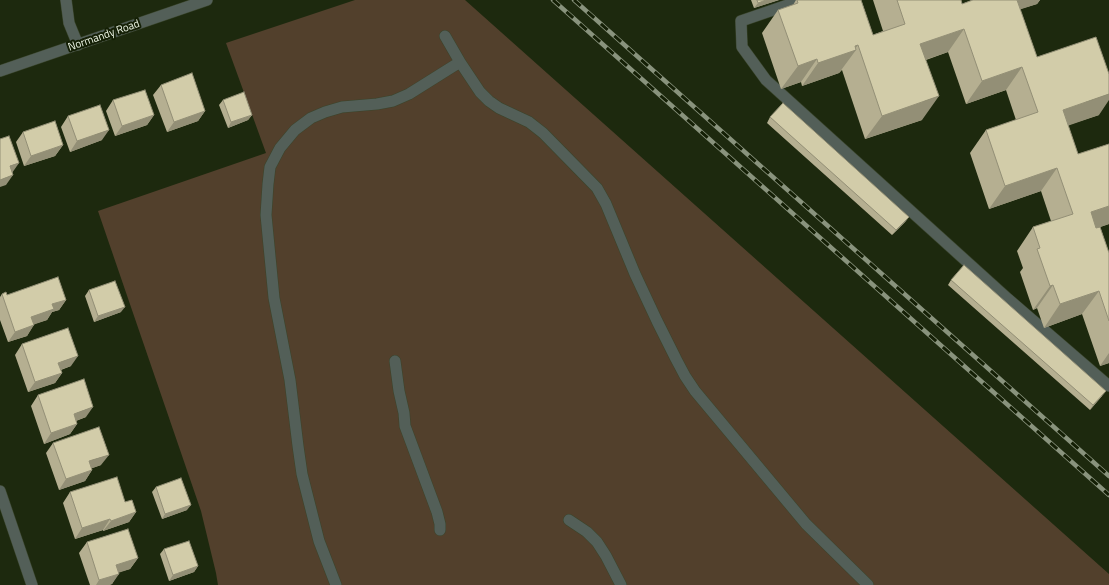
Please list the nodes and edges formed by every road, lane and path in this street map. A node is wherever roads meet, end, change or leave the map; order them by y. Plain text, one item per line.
1 (66, 0) edge
2 (207, 0) edge
3 (802, 0) edge
4 (445, 36) dead end
5 (78, 45) junction
6 (460, 62) junction
7 (0, 71) edge
8 (395, 361) dead end
9 (1109, 386) edge
10 (0, 491) edge
11 (569, 520) dead end
12 (440, 530) dead end
13 (32, 585) edge
14 (336, 585) edge
15 (620, 585) edge
16 (868, 585) edge

1 - 5 street
2 - 5 street, Normandy Road
3 - 9 street
4 - 6 street
5 - 7 street, Normandy Road
6 - 14 street
6 - 16 street
8 - 12 street
10 - 13 street
11 - 15 street

